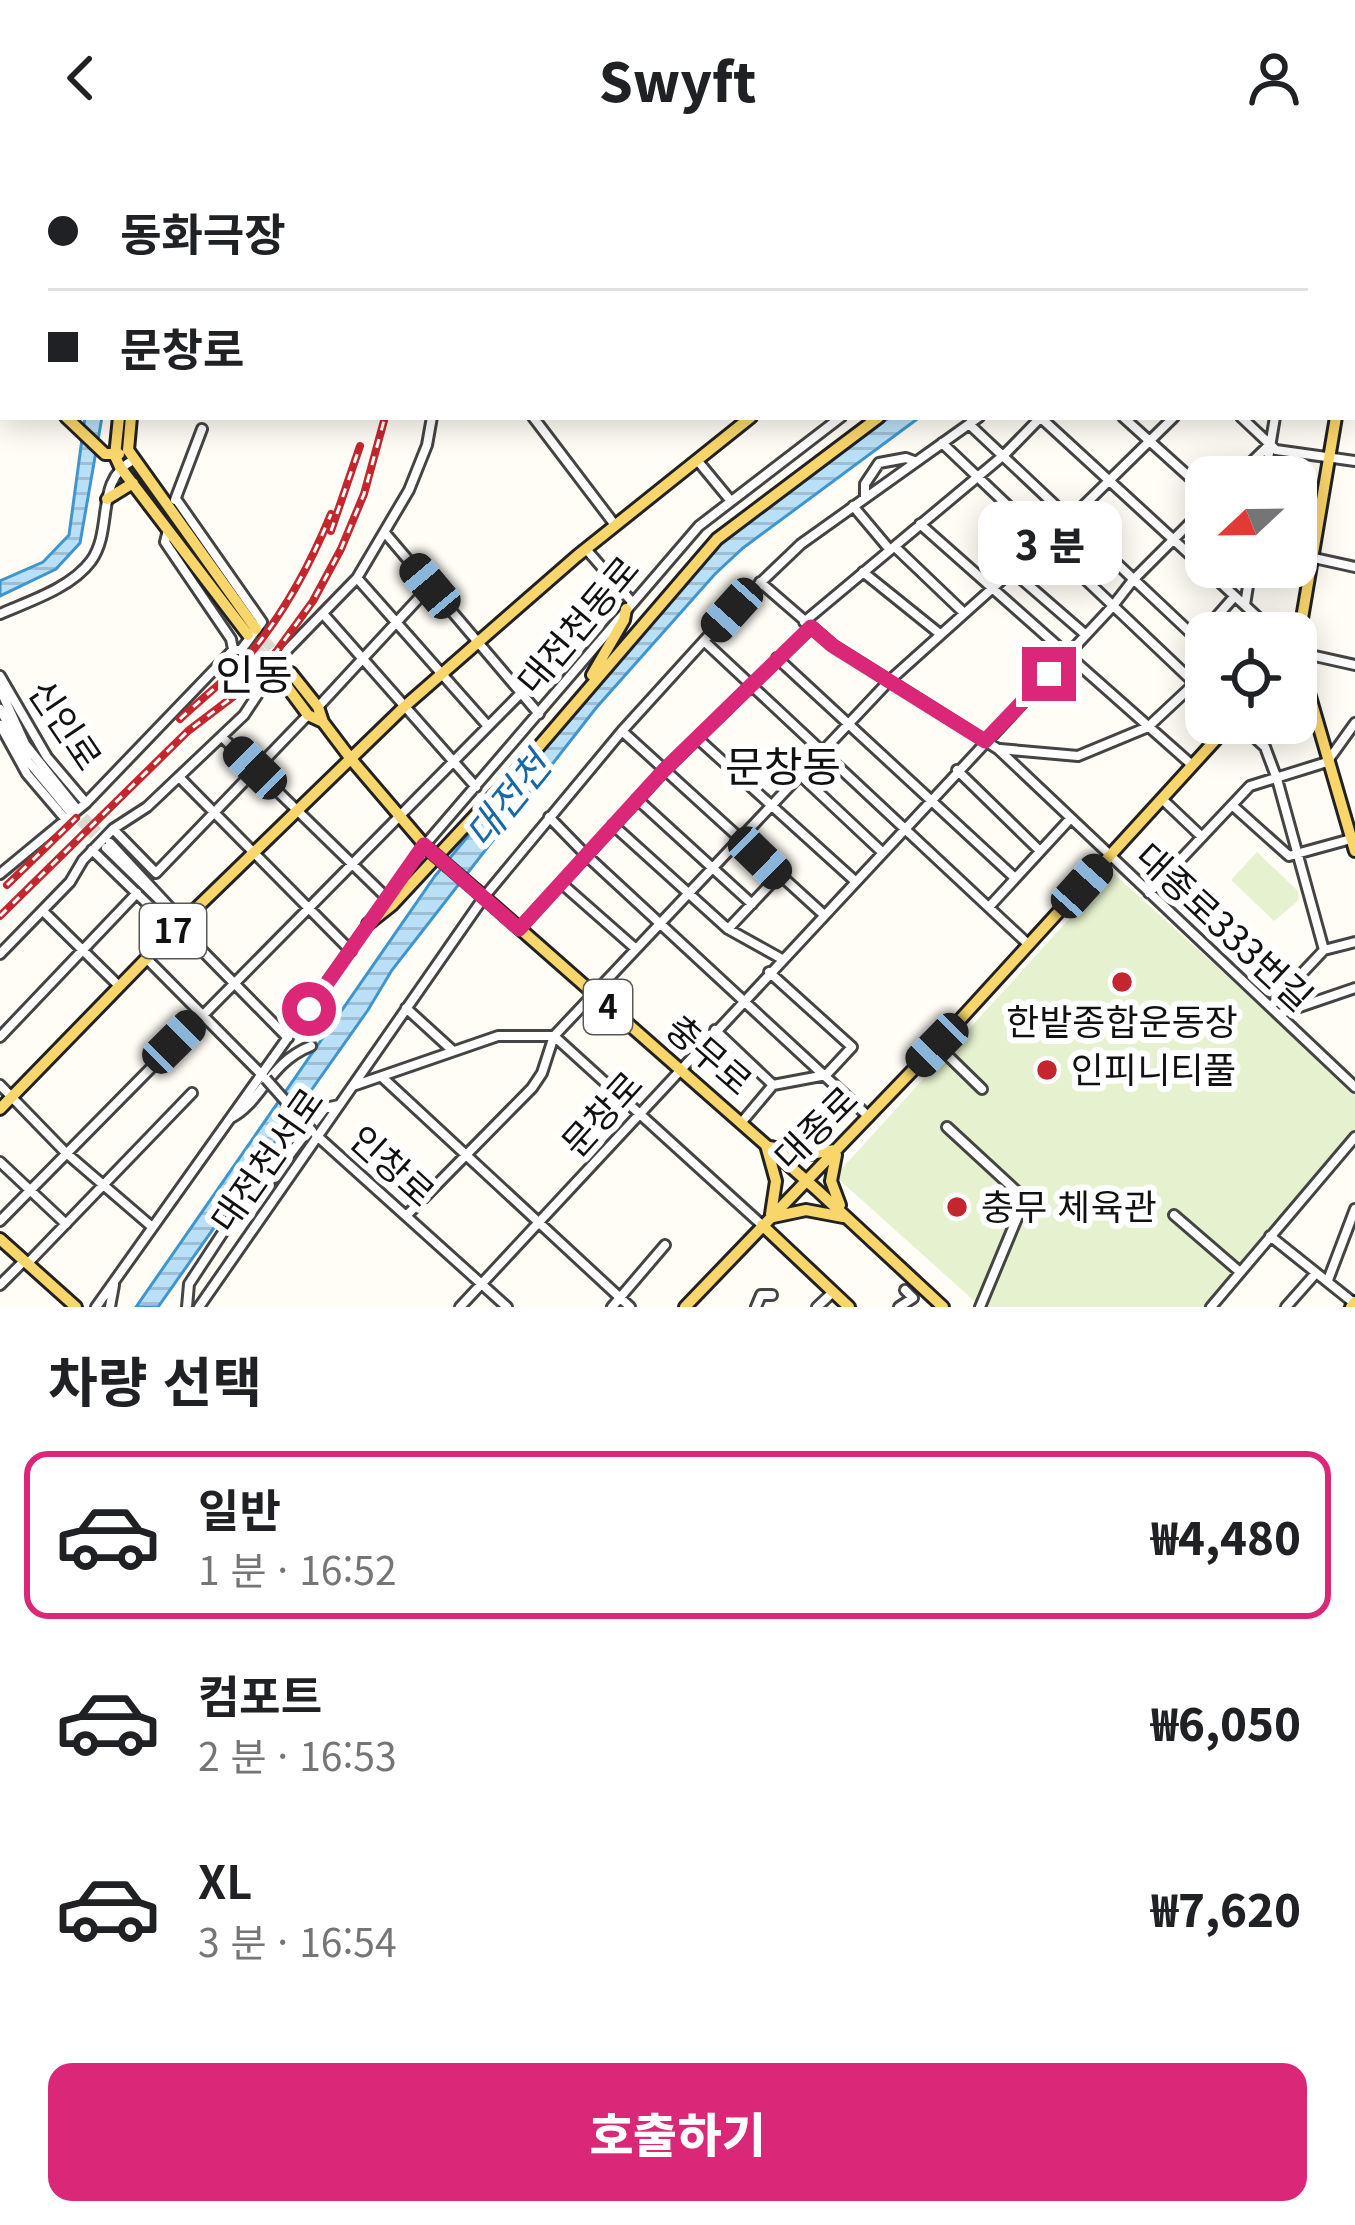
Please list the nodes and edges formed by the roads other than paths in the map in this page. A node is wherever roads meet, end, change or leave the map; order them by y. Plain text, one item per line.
1 (118, 420) edge
2 (131, 420) edge
3 (431, 420) edge
4 (535, 420) edge
5 (747, 420) edge
6 (837, 420) edge
7 (875, 420) edge
8 (975, 420) edge
9 (1037, 420) edge
10 (1043, 420) edge
11 (1126, 420) edge
12 (1171, 420) edge
13 (1244, 420) edge
14 (1275, 420) edge
15 (1335, 420) edge
16 (79, 423) edge
17 (969, 424) junction
18 (202, 429) dead end
19 (1151, 441) junction
20 (942, 443) junction
21 (1270, 445) junction
22 (1005, 454) junction
23 (130, 455) junction
24 (1258, 456) edge
25 (1268, 456) edge
26 (1329, 457) junction
27 (112, 458) junction
28 (697, 460) junction
29 (1355, 461) edge
30 (915, 462) junction
31 (1185, 473) edge
32 (976, 477) junction
33 (1109, 481) junction
34 (133, 483) junction
35 (865, 498) junction
36 (107, 499) junction
37 (730, 500) junction
38 (853, 506) junction
39 (167, 507) junction
40 (1071, 518) junction
41 (920, 524) junction
42 (615, 525) junction
43 (1185, 527) edge
44 (168, 528) junction
45 (1317, 530) edge
46 (386, 534) junction
47 (1172, 539) junction
48 (1044, 541) junction
49 (892, 548) junction
50 (586, 549) junction
51 (1317, 561) edge
52 (1355, 567) edge
53 (1011, 570) junction
54 (863, 572) junction
55 (357, 578) junction
56 (1133, 580) junction
57 (760, 582) junction
58 (430, 586) junction
59 (992, 586) junction
60 (1247, 588) edge
61 (1234, 597) junction
62 (629, 605) junction
63 (1244, 606) junction
64 (1112, 608) junction
65 (1221, 612) edge
66 (1251, 612) edge
67 (964, 613) junction
68 (0, 614) edge
69 (325, 616) junction
70 (396, 622) junction
71 (808, 624) junction
72 (1185, 627) edge
73 (940, 634) junction
74 (1086, 635) junction
75 (477, 641) junction
76 (704, 641) junction
77 (237, 650) junction
78 (1068, 654) junction
79 (362, 657) junction
80 (1317, 657) edge
81 (777, 658) junction
82 (1355, 665) edge
83 (440, 674) junction
84 (1185, 675) edge
85 (0, 676) edge
86 (286, 677) tunnel mouth
87 (890, 681) junction
88 (750, 684) junction
89 (0, 688) edge
90 (1185, 692) edge
91 (521, 693) junction
92 (575, 704) junction
93 (405, 706) junction
94 (0, 709) edge
95 (313, 711) junction
96 (539, 714) junction
97 (1355, 723) edge
98 (849, 724) junction
99 (0, 725) edge
100 (488, 726) junction
101 (1148, 727) junction
102 (1317, 727) edge
103 (622, 731) junction
104 (222, 736) junction
105 (697, 738) junction
106 (985, 741) junction
107 (1213, 744) edge
108 (1260, 744) edge
109 (998, 749) junction
110 (821, 753) junction
111 (351, 759) junction
112 (453, 760) junction
113 (1327, 762) junction
114 (1192, 765) junction
115 (255, 768) junction
116 (664, 770) junction
117 (957, 770) junction
118 (800, 776) junction
119 (179, 777) junction
120 (1277, 778) junction
121 (476, 788) junction
122 (637, 799) junction
123 (931, 799) junction
124 (1162, 799) junction
125 (86, 803) junction
126 (773, 805) junction
127 (1232, 806) junction
128 (213, 812) junction
129 (298, 812) junction
130 (71, 814) junction
131 (397, 816) junction
132 (549, 817) junction
133 (1070, 819) junction
134 (613, 825) junction
135 (906, 826) junction
136 (113, 829) junction
137 (1202, 837) junction
138 (741, 840) junction
139 (1354, 843) edge
140 (108, 846) tunnel mouth
141 (425, 847) junction
142 (92, 850) junction
143 (1040, 851) junction
144 (882, 852) junction
145 (1299, 853) junction
146 (253, 854) junction
147 (586, 855) junction
148 (1109, 856) junction
149 (350, 863) junction
150 (714, 868) junction
151 (0, 874) edge
152 (778, 876) junction
153 (1015, 878) junction
154 (855, 881) junction
155 (561, 883) junction
156 (137, 893) junction
157 (1149, 893) junction
158 (480, 894) junction
159 (690, 894) junction
160 (386, 897) junction
161 (752, 904) junction
162 (308, 907) junction
163 (989, 907) junction
164 (43, 910) junction
165 (823, 914) junction
166 (178, 920) junction
167 (662, 922) junction
168 (368, 924) junction
169 (519, 929) junction
170 (728, 929) junction
171 (166, 937) junction
172 (1355, 942) edge
173 (1029, 945) junction
174 (82, 950) junction
175 (351, 950) junction
176 (636, 950) junction
177 (1324, 950) junction
178 (0, 954) edge
179 (146, 958) junction
180 (782, 959) junction
181 (769, 972) junction
182 (233, 982) junction
183 (118, 986) junction
184 (1355, 988) edge
185 (594, 995) junction
186 (744, 1000) junction
187 (406, 1008) junction
188 (1275, 1010) junction
189 (202, 1014) junction
190 (715, 1030) junction
191 (554, 1036) junction
192 (0, 1037) edge
193 (288, 1038) junction
194 (937, 1045) junction
195 (311, 1046) dead end
196 (452, 1050) junction
197 (679, 1069) junction
198 (826, 1076) junction
199 (264, 1077) junction
200 (383, 1078) junction
201 (0, 1085) edge
202 (772, 1085) junction
203 (352, 1086) junction
204 (1355, 1087) edge
205 (982, 1089) dead end
206 (192, 1093) dead end
207 (12, 1098) junction
208 (339, 1105) junction
209 (0, 1109) edge
210 (641, 1112) junction
211 (869, 1117) junction
212 (230, 1119) junction
213 (741, 1123) junction
214 (946, 1127) dead end
215 (315, 1134) junction
216 (1355, 1137) edge
217 (766, 1145) junction
218 (838, 1150) junction
219 (65, 1153) junction
220 (466, 1156) junction
221 (0, 1162) edge
222 (806, 1180) junction
223 (102, 1185) junction
224 (29, 1190) junction
225 (1355, 1209) edge
226 (407, 1215) junction
227 (1174, 1215) dead end
228 (848, 1218) junction
229 (0, 1221) edge
230 (766, 1221) junction
231 (540, 1223) junction
232 (66, 1224) junction
233 (151, 1226) junction
234 (1270, 1236) junction
235 (0, 1239) edge
236 (665, 1245) dead end
237 (25, 1263) junction
238 (1240, 1271) junction
239 (1316, 1273) junction
240 (115, 1280) junction
241 (1328, 1281) junction
242 (481, 1284) junction
243 (0, 1286) edge
244 (904, 1290) dead end
245 (833, 1292) junction
246 (772, 1295) dead end
247 (620, 1298) junction
248 (1353, 1304) edge
249 (76, 1307) edge
250 (96, 1307) edge
251 (110, 1307) edge
252 (187, 1307) edge
253 (199, 1307) edge
254 (460, 1307) edge
255 (507, 1307) edge
256 (612, 1307) edge
257 (630, 1307) edge
258 (685, 1307) edge
259 (756, 1307) edge
260 (817, 1307) edge
261 (850, 1307) edge
262 (899, 1307) edge
263 (943, 1307) edge
264 (980, 1307) edge
265 (1211, 1307) edge
266 (1286, 1307) edge

1 - 27 main road
2 - 23 main road
3 - 46 street
4 - 42 street
5 - 28 main road, 17
6 - 37 street, 대전천동로
7 - 92 main road
8 - 17 street, 대전천서로
9 - 22 street
10 - 33 street
11 - 19 street
12 - 19 street
13 - 21 street
14 - 21 street
15 - 26 main road
16 - 27 main road
17 - 20 street, 대전천서로
17 - 22 street
18 - 39 street
19 - 31 street
19 - 33 street
20 - 30 street, 대전천서로
20 - 32 street
21 - 24 street
21 - 25 street
21 - 26 street
22 - 32 street
22 - 40 street
23 - 27 main road
23 - 39 main road
26 - 29 street
26 - 45 main road
27 - 34 main road
27 - 36 street
28 - 37 street
28 - 42 main road, 17
30 - 35 street, 대전천서로
30 - 35 street
32 - 41 street
32 - 48 street
33 - 40 street
33 - 47 street
34 - 36 main road
34 - 39 main road
35 - 38 street, 대전천서로
36 - 68 street
37 - 62 street, 대전천동로
38 - 49 street
38 - 57 street, 대전천서로
39 - 44 main road
39 - 44 main road
39 - 77 street
40 - 48 street
40 - 56 street
41 - 49 street
41 - 59 street
42 - 50 main road, 17
43 - 47 street, 문창로
44 - 77 street
46 - 55 street
46 - 58 street
47 - 56 street, 문창로
47 - 61 street
48 - 53 street
48 - 64 street
49 - 54 street
49 - 67 street
50 - 62 street
50 - 75 main road, 17
51 - 52 street
53 - 59 street
53 - 74 street
54 - 71 street
54 - 73 street
55 - 69 street
55 - 70 street
56 - 64 street, 문창로
56 - 72 street
57 - 71 street
57 - 76 street, 대전천서로
58 - 70 street
58 - 75 street
59 - 67 street
59 - 78 street
60 - 63 street
61 - 63 street
61 - 65 street
62 - 92 main road
62 - 96 street, 대전천동로
63 - 66 street
64 - 74 street, 문창로
64 - 84 street
67 - 73 street
69 - 79 street
69 - 104 street
70 - 79 street
70 - 83 street
71 - 81 street
71 - 87 street
73 - 87 street
74 - 78 street, 문창로
75 - 83 main road, 17
75 - 91 street
76 - 88 street
76 - 103 street, 대전천서로
77 - 125 street
78 - 101 street
78 - 106 street, 문창로
79 - 93 street
79 - 95 street
80 - 82 street
81 - 88 street
81 - 98 street
83 - 93 main road, 17
83 - 100 street
85 - 125 street, 신인로
86 - 95 main road, 충무로 / 4
87 - 98 street
87 - 106 street
88 - 105 street
88 - 110 street
89 - 130 street, 신인로
90 - 101 street
91 - 96 street
91 - 100 street
92 - 168 main road
93 - 111 main road, 17
93 - 112 street
94 - 130 street, 신인로
95 - 111 main road, 충무로 / 4
95 - 115 street
96 - 121 street, 대전천동로
97 - 113 street
98 - 110 street
98 - 123 street
99 - 130 street, 신인로
100 - 112 street
101 - 109 street
101 - 114 street
102 - 113 main road
103 - 116 street
103 - 132 street, 대전천서로
104 - 115 street
104 - 119 street
105 - 116 street
105 - 126 street
106 - 109 street
106 - 117 street, 문창로
107 - 114 main road, 대종로
108 - 120 street
109 - 133 street, 대종로333번길
110 - 118 street
110 - 135 street
111 - 129 main road, 17
111 - 131 main road, 충무로 / 4
112 - 121 street
112 - 131 street
113 - 120 street
113 - 139 main road
114 - 124 main road, 대종로
115 - 128 street
115 - 129 street
116 - 122 street
116 - 138 street
117 - 123 street, 문창로
117 - 143 street
118 - 126 street
118 - 144 street
119 - 128 street
119 - 136 street
120 - 127 street
120 - 145 street
121 - 141 street, 대전천동로
122 - 134 street
122 - 150 street
123 - 135 street, 문창로
123 - 153 street
124 - 137 street
124 - 148 main road, 대종로
125 - 130 street
126 - 138 street
126 - 154 street
127 - 137 street
127 - 145 street
128 - 136 street
128 - 146 street
129 - 146 main road, 17
129 - 149 street
130 - 151 street
131 - 141 main road, 충무로 / 4
131 - 149 street
132 - 147 street
132 - 158 street, 대전천서로
133 - 143 street
133 - 148 street, 대종로333번길
134 - 147 street
134 - 159 street
135 - 144 street, 문창로
135 - 163 street
136 - 142 street
137 - 157 street
138 - 150 street
138 - 152 street
139 - 145 street
140 - 166 street
141 - 158 main road, 충무로 / 4, bridge
141 - 160 street, 대전천동로
142 - 156 street
142 - 164 street
143 - 153 street
144 - 154 street, 문창로
145 - 177 street
146 - 162 street
146 - 166 main road, 17
147 - 155 street
147 - 167 street
148 - 157 street, 대종로333번길
148 - 173 main road, 대종로
149 - 160 street
149 - 162 street
150 - 159 street
150 - 161 street
152 - 161 street
152 - 165 street
153 - 163 street
154 - 165 street, 문창로
155 - 169 street
155 - 176 street
156 - 171 street
156 - 174 street
157 - 188 street, 대종로333번길
158 - 169 main road, 충무로 / 4
158 - 187 street, 대전천서로
159 - 167 street
159 - 170 street
160 - 168 street, 대전천동로
161 - 170 street
162 - 175 street
162 - 182 street
163 - 173 street
164 - 174 street
164 - 178 street
165 - 180 street, 문창로
166 - 171 main road, 17
166 - 182 street
167 - 176 street
167 - 186 street
168 - 175 street, 대전천동로
169 - 185 main road, 충무로 / 4
170 - 180 street
171 - 179 main road, 17
172 - 177 street
173 - 194 main road, 대종로
174 - 183 street
174 - 192 street
175 - 193 street, 대전천동로
176 - 185 street
177 - 188 street
179 - 183 main road, 17
179 - 189 street, 인창로
180 - 181 street, 문창로
181 - 186 street, 문창로
181 - 198 street
182 - 189 street
182 - 193 street
183 - 207 main road, 17
184 - 188 street
185 - 191 street
185 - 197 main road, 충무로 / 4
186 - 190 street, 문창로
186 - 198 street
187 - 196 street
187 - 203 street, 대전천서로
188 - 204 street, 대종로333번길
189 - 199 street, 인창로
189 - 219 street
190 - 197 street, 문창로
190 - 202 street
191 - 196 street
191 - 210 street
191 - 220 street
193 - 199 street, 대전천동로
194 - 205 street
194 - 211 main road, 대종로
195 - 212 street
196 - 200 street
197 - 210 street, 문창로
197 - 213 main road, 충무로 / 4
198 - 202 street
198 - 211 street
199 - 212 street, 대전천동로
199 - 215 street, 인창로, bridge
200 - 203 street
200 - 220 street
201 - 207 street
202 - 213 street
203 - 208 street, 대전천서로
206 - 223 street
207 - 209 main road, 17
207 - 219 street
208 - 215 street, 대전천서로
208 - 252 street
210 - 230 street
210 - 231 street, 문창로
211 - 218 main road, 대종로
212 - 233 street, 대전천동로
213 - 217 main road, 충무로 / 4
214 - 264 street
215 - 226 street, 인창로
215 - 253 street, 대전천서로
216 - 234 street
217 - 218 main road
217 - 222 main road, 충무로 / 4
217 - 230 main road
218 - 222 main road, 대종로
218 - 228 main road
219 - 223 street
219 - 224 street
220 - 226 street
220 - 231 street
221 - 224 street
222 - 228 main road, 충무로 / 4
222 - 230 main road, 대종로
223 - 232 street
223 - 233 street
224 - 229 street
224 - 232 street
225 - 241 street
226 - 242 street, 인창로
227 - 238 street
228 - 230 main road
228 - 263 main road, 충무로 / 4
230 - 245 main road
230 - 258 main road, 대종로
231 - 242 street, 문창로
231 - 247 street
232 - 237 street
233 - 240 street, 대전천동로
234 - 238 street
234 - 239 street
235 - 237 main road
236 - 247 street
237 - 243 street
237 - 249 main road
238 - 265 street
239 - 241 street
239 - 266 street
240 - 250 street, 대전천동로
240 - 251 street
241 - 248 street
242 - 254 street, 문창로
242 - 255 street, 인창로
244 - 262 street
245 - 260 street
245 - 261 main road
246 - 259 street
247 - 256 street
247 - 257 street

